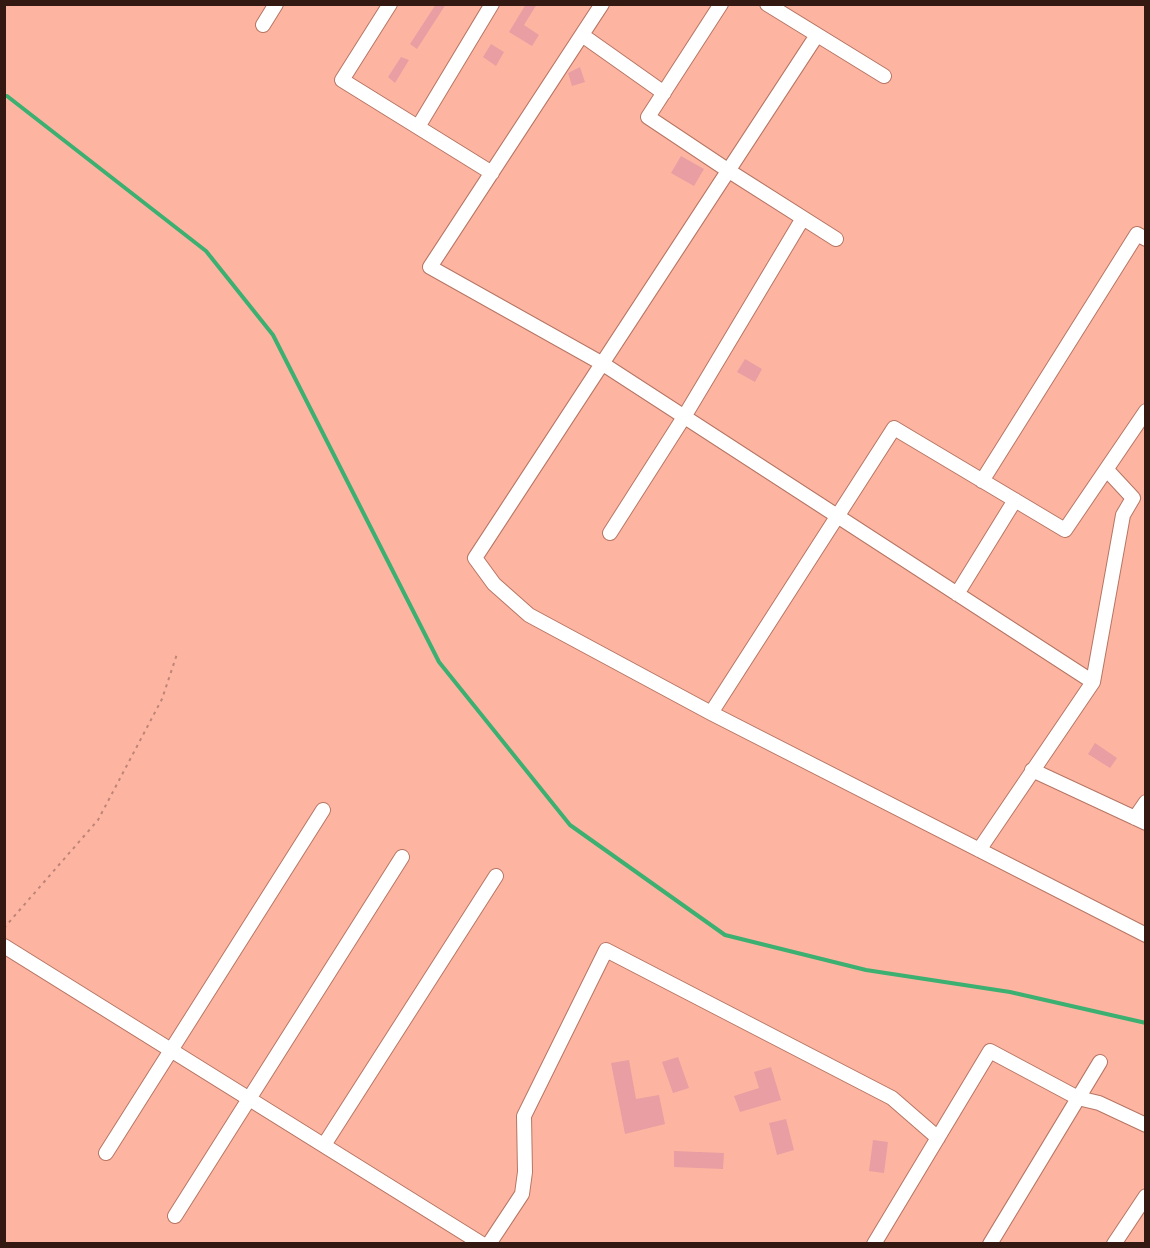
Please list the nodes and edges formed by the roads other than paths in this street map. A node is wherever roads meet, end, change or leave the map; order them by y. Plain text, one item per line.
1 (276, 4) edge
2 (390, 4) edge
3 (602, 4) edge
4 (721, 4) edge
5 (767, 4) edge
6 (491, 5) edge
7 (263, 25) dead end
8 (582, 35) junction
9 (817, 35) junction
10 (884, 76) dead end
11 (664, 93) junction
12 (418, 127) junction
13 (729, 171) junction
14 (492, 173) junction
15 (802, 218) junction
16 (836, 239) dead end
17 (1146, 239) edge
18 (603, 364) junction
19 (1146, 411) edge
20 (684, 417) junction
21 (1107, 470) junction
22 (982, 481) junction
23 (1146, 488) edge
24 (1133, 498) junction
25 (1015, 500) junction
26 (838, 517) junction
27 (610, 533) dead end
28 (957, 594) junction
29 (1093, 682) junction
30 (711, 713) junction
31 (1032, 771) junction
32 (1146, 802) edge
33 (323, 810) dead end
34 (1140, 821) edge
35 (979, 850) junction
36 (402, 856) dead end
37 (496, 876) dead end
38 (1146, 935) edge
39 (4, 946) edge
40 (171, 1050) junction
41 (1100, 1062) dead end
42 (249, 1098) junction
43 (1078, 1098) junction
44 (1146, 1125) edge
45 (938, 1137) junction
46 (324, 1145) junction
47 (106, 1153) dead end
48 (1146, 1196) edge
49 (175, 1216) dead end
50 (482, 1244) edge
51 (489, 1244) edge
52 (874, 1244) edge
53 (990, 1244) edge
54 (1114, 1244) edge

1 - 7 street
2 - 12 street
3 - 8 street
4 - 11 street
5 - 9 street
6 - 12 street
8 - 11 street
8 - 14 street
9 - 10 street
9 - 13 street
11 - 13 street
12 - 14 street
13 - 15 street
13 - 18 street
14 - 18 street
15 - 16 street
15 - 20 street
17 - 22 street
18 - 20 street
18 - 30 street
19 - 21 street
20 - 26 street
20 - 27 street
21 - 24 street
21 - 25 street
22 - 25 street
22 - 26 street
23 - 24 street
24 - 29 street
25 - 28 street
26 - 28 street
26 - 30 street
28 - 29 street
29 - 31 street
30 - 35 street
31 - 34 street
31 - 35 street
32 - 34 street
33 - 40 street
35 - 38 street
36 - 42 street
37 - 46 street
39 - 40 street
40 - 42 street
40 - 47 street
41 - 43 street
42 - 46 street
42 - 49 street
43 - 44 street
43 - 45 street
43 - 53 street
45 - 51 street
45 - 52 street
46 - 50 street
48 - 54 street

